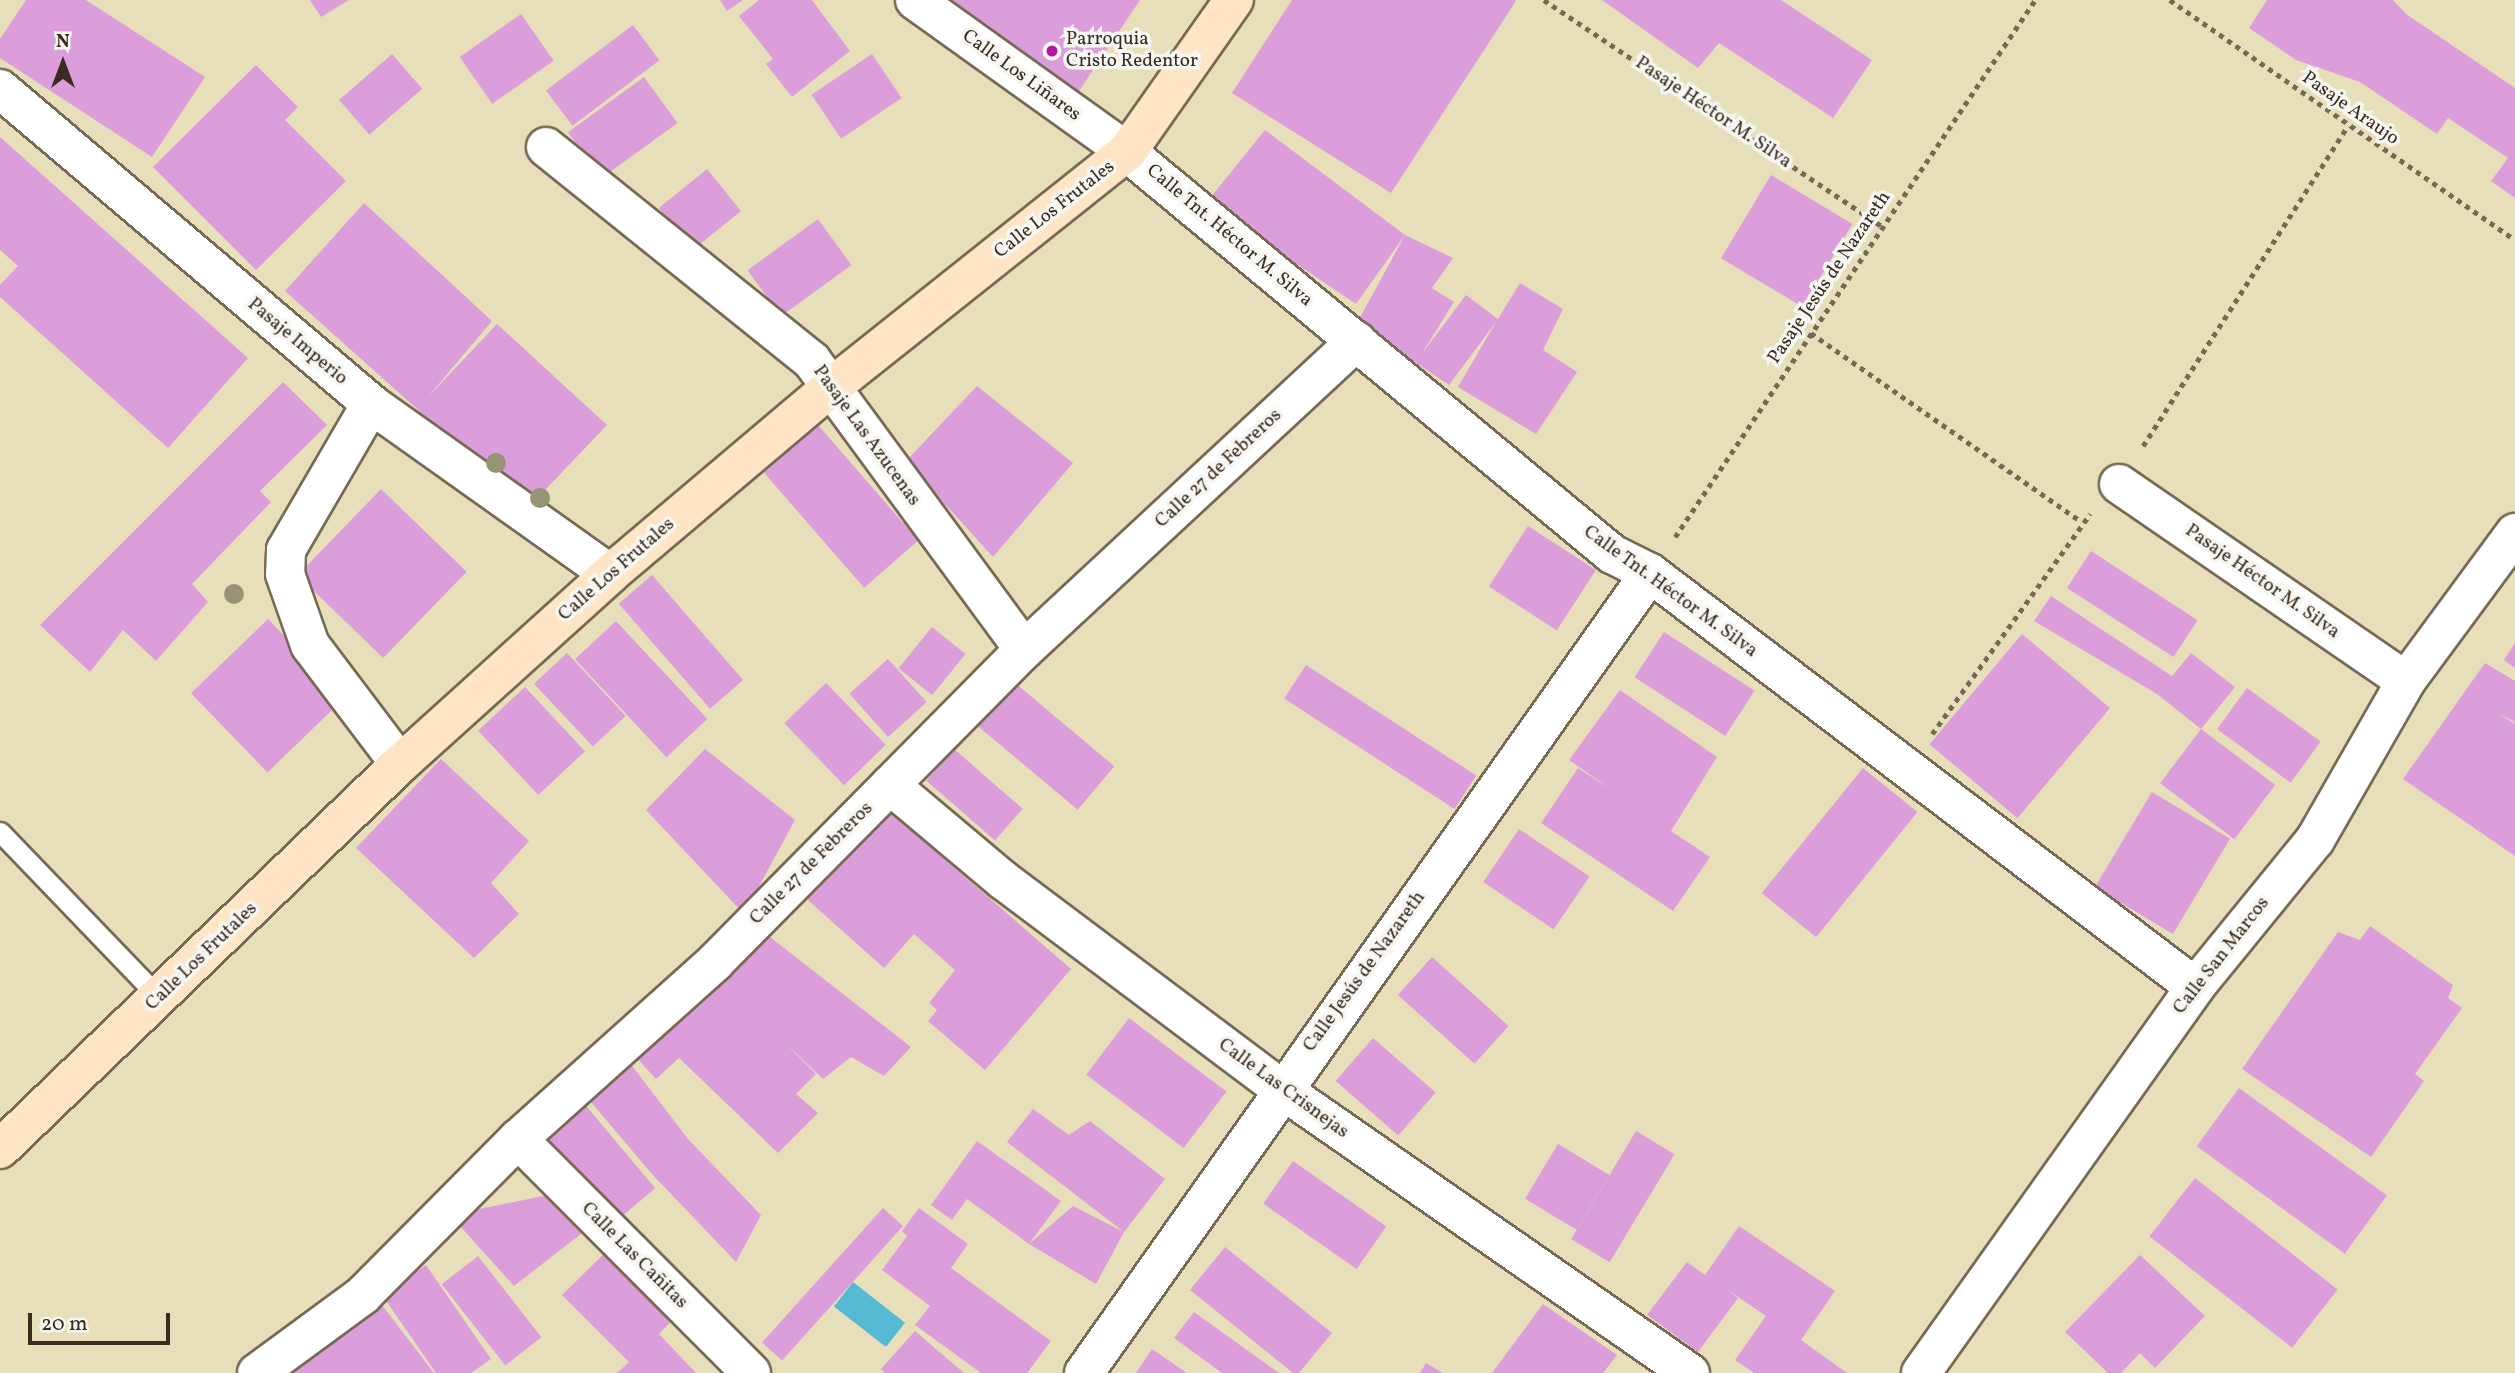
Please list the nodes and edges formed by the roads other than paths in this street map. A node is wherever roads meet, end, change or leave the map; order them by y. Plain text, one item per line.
1 (915, 0) edge
2 (1234, 0) edge
3 (0, 89) edge
4 (546, 147) dead end
5 (1127, 152) junction
6 (1356, 341) junction
7 (830, 388) junction
8 (371, 404) junction
9 (2119, 484) dead end
10 (2515, 533) edge
11 (1650, 573) junction
12 (610, 575) junction
13 (1024, 650) junction
14 (2406, 681) junction
15 (400, 764) junction
16 (890, 785) junction
17 (0, 832) edge
18 (2195, 987) junction
19 (160, 998) junction
20 (1281, 1089) junction
21 (518, 1139) junction
22 (0, 1149) edge
23 (257, 1373) edge
24 (751, 1373) edge
25 (1084, 1373) edge
26 (1690, 1373) edge
27 (1921, 1373) edge

1 - 5 street, Calle Los Liñares
2 - 5 street, Calle Los Frutales
3 - 8 street, Pasaje Imperio
4 - 7 street, Pasaje Las Azucenas
5 - 6 street, Calle Tnt. Héctor M. Silva
5 - 7 street, Calle Los Frutales
6 - 11 street, Calle Tnt. Héctor M. Silva
6 - 13 street, Calle 27 de Febreros
7 - 12 street, Calle Los Frutales
7 - 13 street, Pasaje Las Azucenas
8 - 12 street, Pasaje Imperio
8 - 15 street
9 - 14 street, Pasaje Héctor M. Silva
10 - 14 street, Calle San Marcos
11 - 18 street, Calle Tnt. Héctor M. Silva
11 - 20 street, Calle Jesús de Nazareth
12 - 15 street, Calle Los Frutales
13 - 16 street, Calle 27 de Febreros
14 - 18 street, Calle San Marcos
15 - 19 street, Calle Los Frutales
16 - 20 street, Calle Las Crisnejas
16 - 21 street, Calle 27 de Febreros
17 - 19 lane
18 - 27 street, Calle San Marcos
19 - 22 street, Calle Los Frutales
20 - 25 street, Calle Jesús de Nazareth
20 - 26 street, Calle Las Crisnejas
21 - 23 street, Calle 27 de Febreros
21 - 24 street, Calle Las Cañitas

